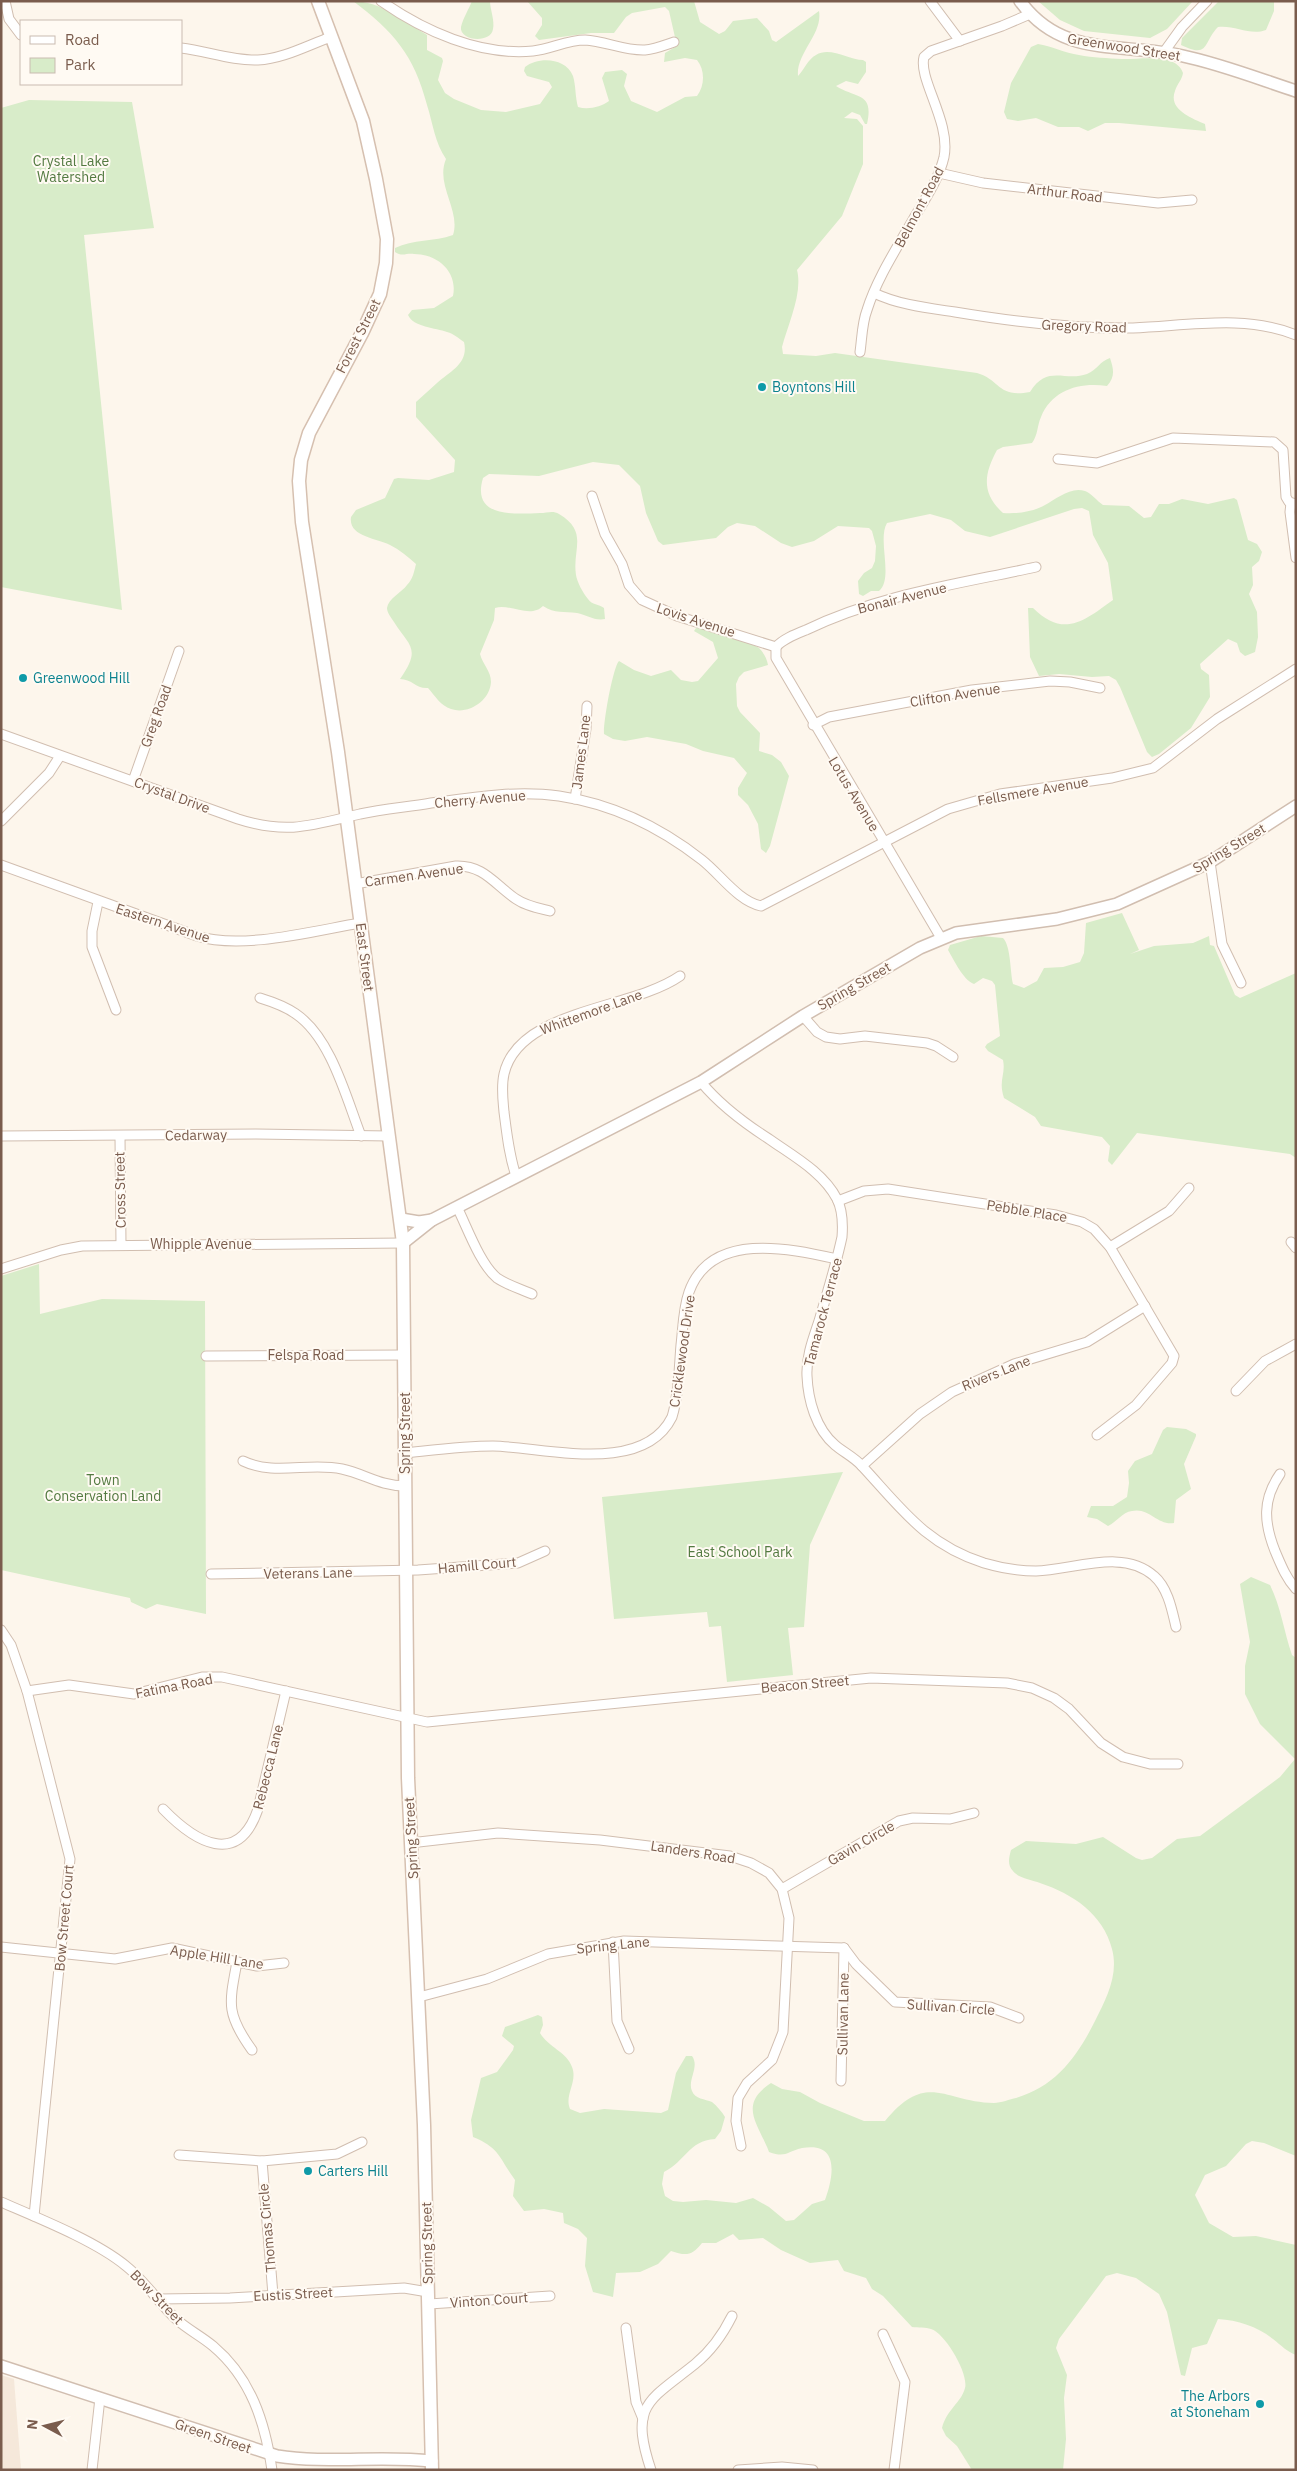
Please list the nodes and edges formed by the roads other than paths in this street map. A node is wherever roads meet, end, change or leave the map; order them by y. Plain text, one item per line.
1 (5, 1) edge
2 (318, 1) edge
3 (381, 1) edge
4 (930, 1) edge
5 (1020, 1) edge
6 (1207, 1) edge
7 (1030, 14) junction
8 (20, 34) edge
9 (332, 37) junction
10 (960, 41) junction
11 (674, 42) dead end
12 (182, 48) edge
13 (1164, 52) junction
14 (1296, 91) edge
15 (939, 173) junction
16 (1192, 200) dead end
17 (874, 293) junction
18 (1296, 335) edge
19 (860, 352) dead end
20 (1058, 459) dead end
21 (592, 496) dead end
22 (1293, 504) edge
23 (1296, 558) edge
24 (1036, 567) dead end
25 (776, 647) junction
26 (179, 651) dead end
27 (1296, 669) edge
28 (326, 672) joint
29 (1100, 688) dead end
30 (587, 706) dead end
31 (813, 725) junction
32 (1, 734) edge
33 (60, 756) junction
34 (133, 781) junction
35 (575, 799) junction
36 (1296, 806) edge
37 (347, 819) junction
38 (1, 821) edge
39 (883, 842) junction
40 (1210, 862) junction
41 (1, 865) edge
42 (355, 884) junction
43 (98, 902) junction
44 (762, 906) joint
45 (550, 911) dead end
46 (360, 924) junction
47 (941, 938) junction
48 (680, 976) dead end
49 (1241, 984) dead end
50 (260, 998) dead end
51 (116, 1010) dead end
52 (802, 1016) junction
53 (953, 1057) dead end
54 (701, 1082) junction
55 (2, 1136) edge
56 (120, 1136) junction
57 (361, 1136) junction
58 (389, 1136) junction
59 (516, 1176) junction
60 (1189, 1188) dead end
61 (838, 1201) junction
62 (457, 1207) junction
63 (401, 1219) junction
64 (432, 1220) junction
65 (403, 1243) junction
66 (121, 1245) junction
67 (1110, 1247) junction
68 (837, 1259) junction
69 (1, 1269) edge
70 (532, 1294) dead end
71 (1145, 1306) junction
72 (1296, 1344) edge
73 (405, 1355) junction
74 (206, 1356) dead end
75 (1236, 1391) dead end
76 (1097, 1435) dead end
77 (405, 1453) junction
78 (243, 1461) dead end
79 (862, 1466) junction
80 (1280, 1474) dead end
81 (405, 1486) junction
82 (545, 1551) dead end
83 (406, 1571) junction
84 (210, 1574) dead end
85 (1296, 1589) edge
86 (1176, 1628) dead end
87 (1, 1630) edge
88 (27, 1691) junction
89 (286, 1691) junction
90 (408, 1719) junction
91 (1178, 1764) dead end
92 (163, 1809) dead end
93 (974, 1813) dead end
94 (410, 1843) junction
95 (782, 1890) junction
96 (613, 1942) junction
97 (786, 1945) junction
98 (1, 1947) edge
99 (844, 1948) junction
100 (62, 1954) junction
101 (238, 1962) junction
102 (284, 1962) dead end
103 (419, 1997) junction
104 (1020, 2018) dead end
105 (628, 2049) dead end
106 (252, 2050) dead end
107 (841, 2081) dead end
108 (362, 2142) dead end
109 (740, 2146) dead end
110 (179, 2156) dead end
111 (262, 2161) junction
112 (1, 2202) edge
113 (34, 2216) junction
114 (273, 2295) junction
115 (550, 2296) dead end
116 (428, 2298) junction
117 (158, 2299) junction
118 (732, 2316) dead end
119 (626, 2328) dead end
120 (883, 2334) dead end
121 (1, 2366) edge
122 (100, 2398) junction
123 (643, 2419) junction
124 (270, 2454) junction
125 (432, 2465) edge
126 (92, 2470) edge
127 (272, 2470) edge
128 (651, 2470) edge
129 (738, 2470) edge
130 (813, 2470) edge
131 (894, 2470) edge

1 - 8 street
2 - 9 main road, Forest Street
3 - 11 street
4 - 10 street
5 - 7 street, Greenwood Street
6 - 13 street
7 - 10 street
7 - 13 street, Greenwood Street
9 - 12 street
9 - 28 main road, Forest Street
10 - 15 street, Belmont Road
13 - 14 street, Greenwood Street
15 - 16 street, Arthur Road
15 - 17 street, Belmont Road
17 - 18 street, Gregory Road
17 - 19 street, Belmont Road
20 - 22 street
21 - 25 street, Lovis Avenue
22 - 23 street
24 - 25 street, Bonair Avenue
25 - 31 street, Lotus Avenue
26 - 34 street, Greg Road
27 - 39 street, Fellsmere Avenue
28 - 37 main road, East Street
29 - 31 street, Clifton Avenue
30 - 35 street, James Lane
31 - 39 street, Lotus Avenue
32 - 33 street, Crystal Drive
33 - 34 street, Crystal Drive
33 - 38 street
34 - 37 street, Crystal Drive
35 - 37 street, Cherry Avenue
35 - 44 street, Cherry Avenue
36 - 40 street, Spring Street
37 - 42 main road, East Street
39 - 44 street, Fellsmere Avenue
39 - 47 street, Lotus Avenue
40 - 47 street, Spring Street
40 - 49 street
41 - 43 street, Eastern Avenue
42 - 45 street, Carmen Avenue
42 - 46 main road, East Street
43 - 46 street, Eastern Avenue
43 - 51 street
46 - 58 main road, East Street
47 - 52 street, Spring Street
48 - 59 street, Whittemore Lane
50 - 57 street
52 - 53 street
52 - 54 street, Spring Street
54 - 59 street, Spring Street
54 - 61 street, Tamarock Terrace
55 - 56 street, Cedarway
56 - 57 street, Cedarway
56 - 66 street, Cross Street
57 - 58 street, Cedarway
58 - 63 main road, East Street
59 - 62 street, Spring Street
60 - 67 street
61 - 67 street, Pebble Place
61 - 68 street, Tamarock Terrace
62 - 64 street, Spring Street
62 - 70 street
63 - 64 street, Spring Street
63 - 65 main road, East Street
64 - 65 street, Spring Street
65 - 66 street, Whipple Avenue
65 - 73 main road, Spring Street
66 - 69 street, Whipple Avenue
67 - 71 street, Pebble Place
68 - 77 street, Cricklewood Drive
68 - 79 street, Tamarock Terrace
71 - 76 street, Pebble Place
71 - 79 street, Rivers Lane
72 - 75 street
73 - 74 street, Felspa Road
73 - 77 main road, Spring Street
77 - 81 main road, Spring Street
78 - 81 street
79 - 86 street, Tamarock Terrace
80 - 85 street
81 - 83 main road, Spring Street
82 - 83 street, Hamill Court
83 - 84 street, Veterans Lane
83 - 90 main road, Spring Street
87 - 88 street, Bow Street Court
88 - 89 street, Fatima Road
88 - 100 street, Bow Street Court
89 - 90 street, Fatima Road
89 - 92 street, Rebecca Lane
90 - 91 street, Beacon Street
90 - 94 main road, Spring Street
93 - 95 street, Gavin Circle
94 - 95 street, Landers Road
94 - 103 main road, Spring Street
95 - 97 street, Landers Road
96 - 97 street, Spring Lane
96 - 103 street, Spring Lane
96 - 105 street
97 - 99 street, Spring Lane
97 - 109 street, Landers Road
98 - 100 street, Apple Hill Lane
99 - 104 street, Sullivan Circle
99 - 107 street, Sullivan Lane
100 - 101 street, Apple Hill Lane
100 - 113 street, Bow Street Court
101 - 102 street, Apple Hill Lane
101 - 106 street
103 - 116 main road, Spring Street
108 - 111 street
110 - 111 street
111 - 114 street, Thomas Circle
112 - 113 street, Bow Street
113 - 117 street, Bow Street
114 - 116 street, Eustis Street
114 - 117 street, Eustis Street
115 - 116 street, Vinton Court
116 - 125 main road, Spring Street
117 - 124 street, Bow Street
118 - 123 street
119 - 123 street
120 - 131 street
121 - 122 street, Green Street
122 - 124 street, Green Street
122 - 126 street
123 - 128 street
124 - 125 street, Green Street
124 - 127 street, Bow Street
129 - 130 street

